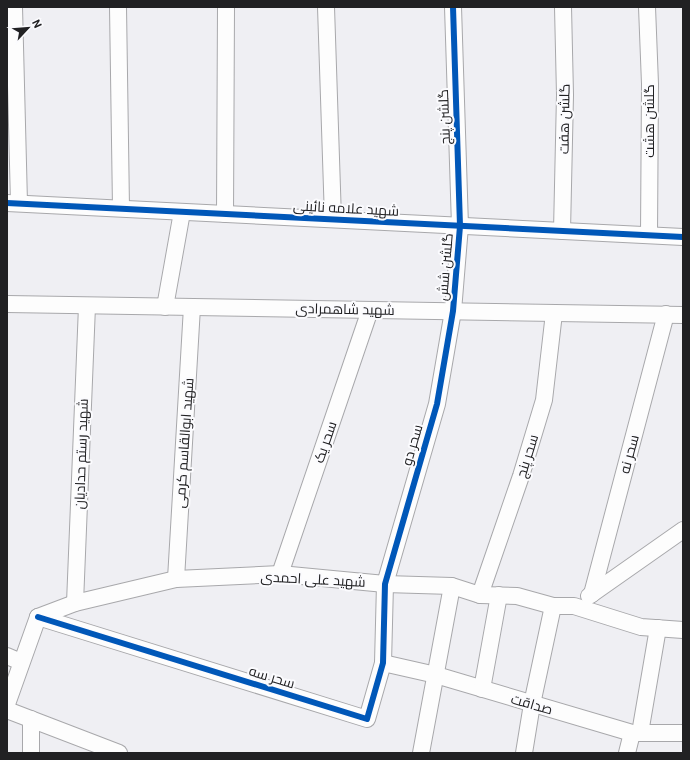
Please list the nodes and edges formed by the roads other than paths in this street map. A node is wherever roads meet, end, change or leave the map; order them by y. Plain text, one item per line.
1 (14, 7) edge
2 (118, 7) edge
3 (226, 7) edge
4 (326, 7) edge
5 (452, 7) edge
6 (563, 7) edge
7 (647, 7) edge
8 (13, 203) edge
9 (121, 208) junction
10 (182, 212) junction
11 (225, 214) junction
12 (333, 219) junction
13 (460, 226) junction
14 (562, 230) junction
15 (649, 235) junction
16 (683, 237) edge
17 (7, 304) edge
18 (87, 306) junction
19 (165, 307) junction
20 (192, 307) junction
21 (370, 310) junction
22 (453, 311) junction
23 (554, 313) junction
24 (666, 314) junction
25 (683, 315) edge
26 (683, 530) edge
27 (280, 574) junction
28 (176, 579) junction
29 (385, 584) junction
30 (452, 586) junction
31 (592, 594) junction
32 (480, 595) junction
33 (499, 595) junction
34 (75, 603) junction
35 (553, 606) junction
36 (574, 606) junction
37 (38, 617) junction
38 (658, 628) junction
39 (683, 630) edge
40 (14, 659) edge
41 (383, 663) junction
42 (436, 675) junction
43 (482, 689) junction
44 (7, 704) edge
45 (532, 704) junction
46 (7, 710) edge
47 (31, 719) junction
48 (636, 733) junction
49 (683, 733) edge
50 (31, 753) edge
51 (120, 753) edge
52 (421, 753) edge
53 (524, 753) edge
54 (627, 753) edge

1 - 8 street
2 - 9 street
3 - 11 street
4 - 12 street
5 - 13 street, گلشن پنج
6 - 14 street, گلشن هفت
7 - 15 street, گلشن هشت
8 - 9 street, شهید علامه‌ نائینی
9 - 10 street, شهید علامه‌ نائینی
10 - 11 street, شهید علامه‌ نائینی
10 - 19 street
11 - 12 street, شهید علامه‌ نائینی
12 - 13 street, شهید علامه‌ نائینی
13 - 14 street, شهید علامه‌ نائینی
13 - 22 street, گلشن شش
14 - 15 street, شهید علامه‌ نائینی
15 - 16 street, شهید علامه‌ نائینی
17 - 18 street, شهید شاهمرادی
18 - 19 street, شهید شاهمرادی
18 - 34 street, شهید رستم حدادیان
19 - 20 street, شهید شاهمرادی
20 - 21 street, شهید شاهمرادی
20 - 28 street, شهید ابوالقاسم کرمی
21 - 22 street, شهید شاهمرادی
21 - 27 street, سحر یک
22 - 23 street, شهید شاهمرادی
22 - 29 street, سحر دو
23 - 24 street, شهید شاهمرادی
23 - 32 street, سحر پنج
24 - 25 street, شهید شاهمرادی
24 - 31 street, سحر نه
26 - 31 street
27 - 28 street, شهید علی احمدی
27 - 29 street, شهید علی احمدی
28 - 34 street, شهید علی احمدی
29 - 30 street, شهید علی احمدی
29 - 41 street, سحر سه
30 - 32 street, شهید علی احمدی
30 - 42 street
31 - 36 street
32 - 33 street, شهید علی احمدی
33 - 35 street, شهید علی احمدی
33 - 43 street
34 - 37 street, شهید علی احمدی
35 - 36 street, شهید علی احمدی
35 - 45 street
36 - 38 street, شهید علی احمدی
37 - 40 street
37 - 41 street, سحر سه
38 - 39 street, شهید علی احمدی
38 - 48 street
40 - 44 street
41 - 42 street, صداقت
42 - 43 street, صداقت
42 - 52 street
43 - 45 street, صداقت
45 - 48 street, صداقت
45 - 53 street
46 - 47 street
47 - 50 street
47 - 51 street
48 - 49 street, صداقت
48 - 54 street

